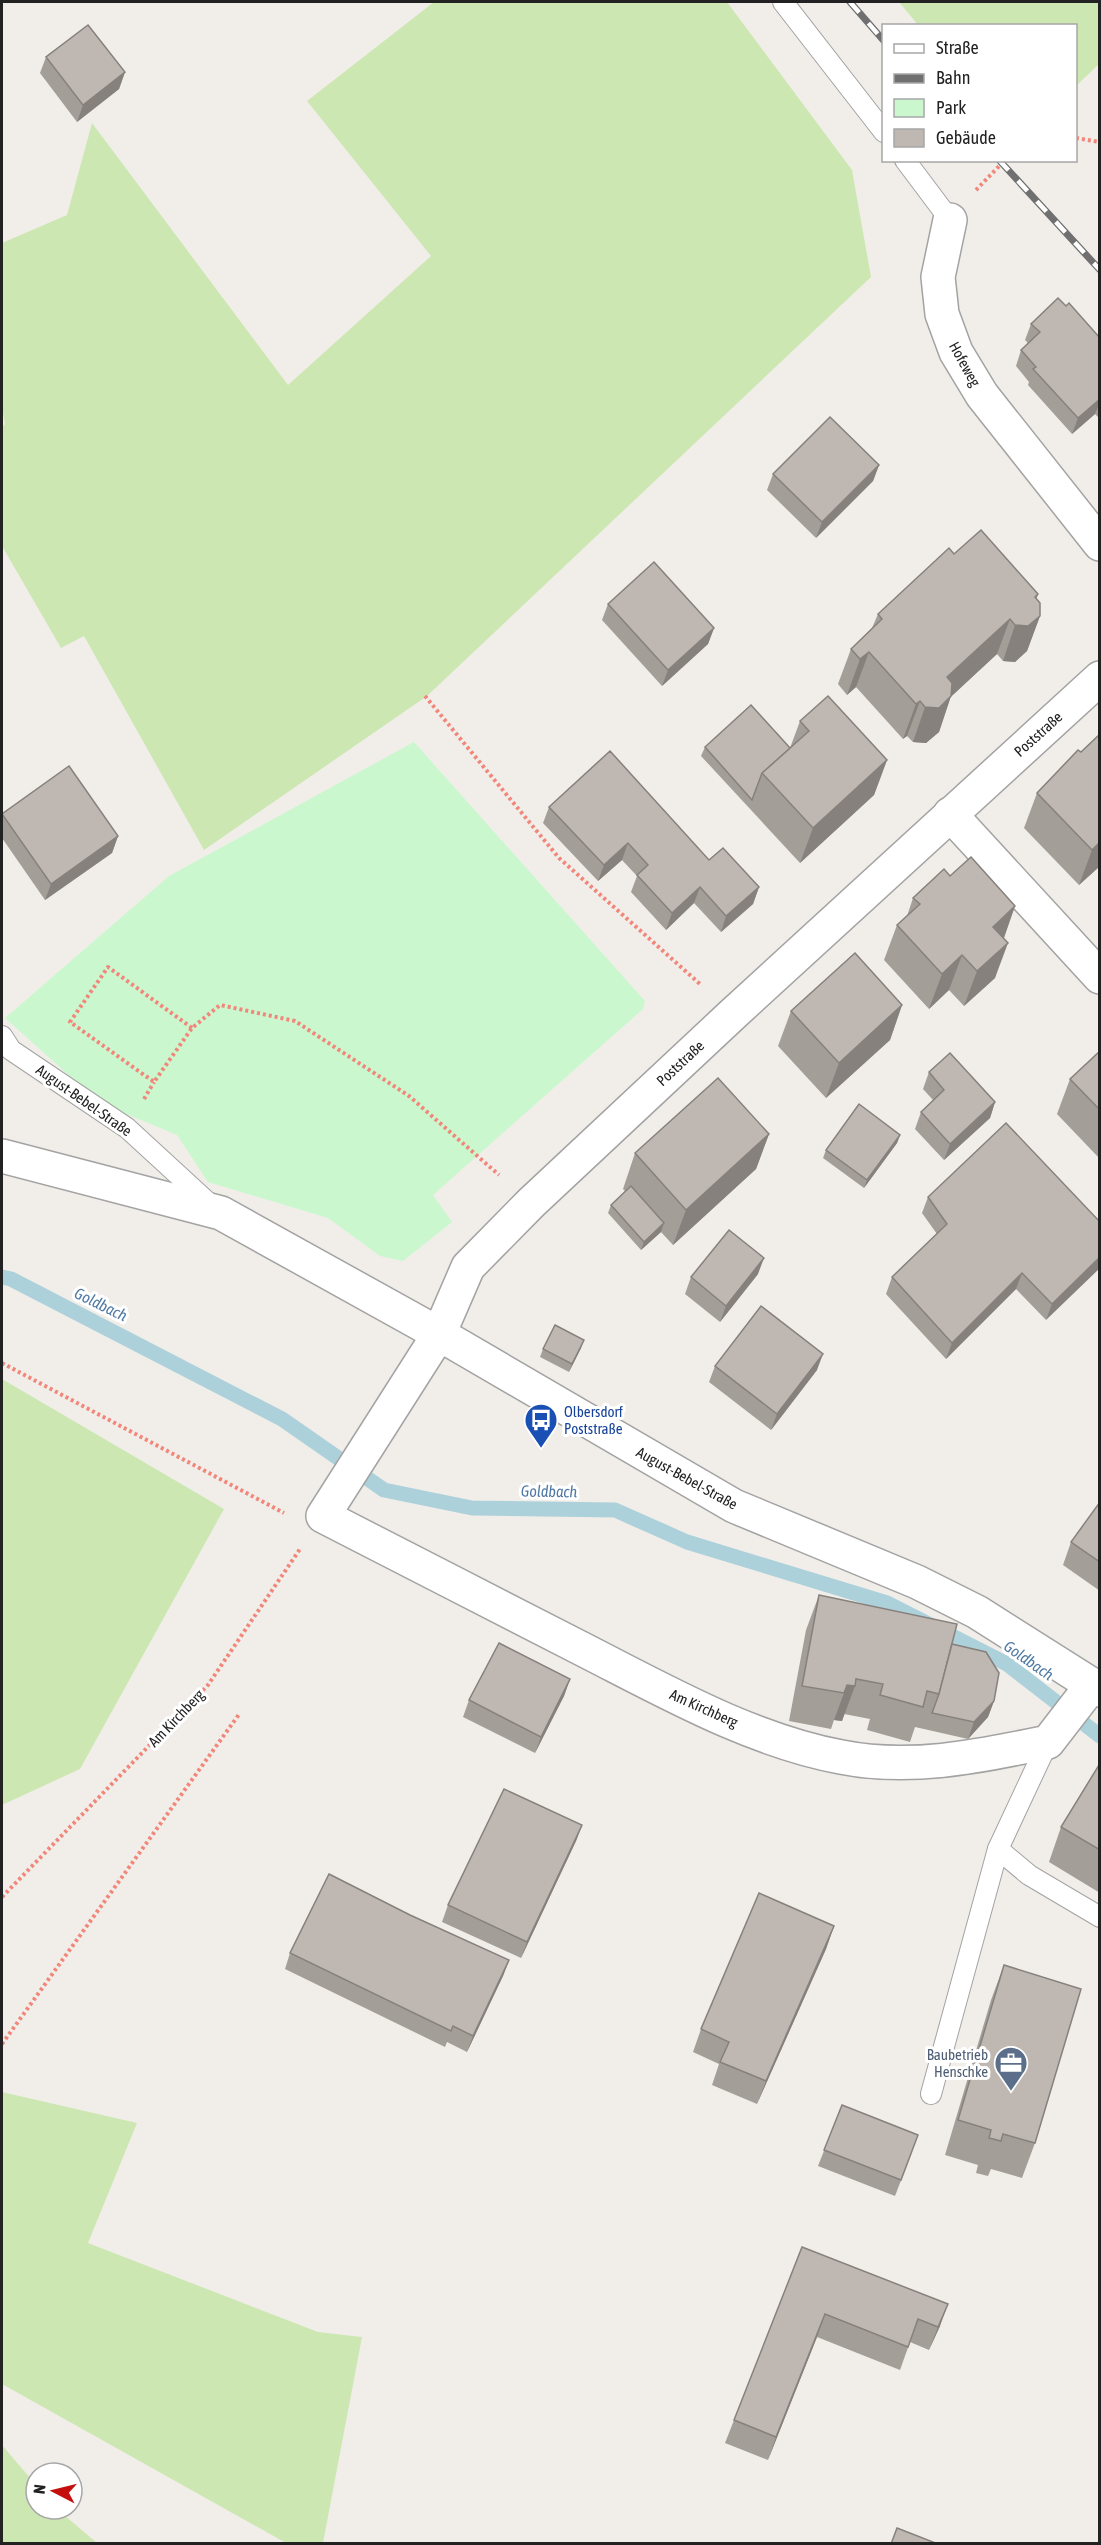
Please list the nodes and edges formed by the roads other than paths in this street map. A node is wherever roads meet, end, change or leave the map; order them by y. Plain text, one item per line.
1 (783, 2) edge
2 (882, 129) edge
3 (906, 162) edge
4 (950, 220) joint
5 (1100, 544) edge
6 (1100, 678) edge
7 (950, 814) junction
8 (1100, 977) edge
9 (2, 1036) edge
10 (2, 1156) edge
11 (221, 1214) junction
12 (439, 1334) junction
13 (1096, 1688) edge
14 (1053, 1735) junction
15 (998, 1849) junction
16 (1100, 1917) edge
17 (930, 2094) dead end

1 - 2 lane
3 - 4 lane, Hofeweg
4 - 5 street, Hofeweg
6 - 7 street, Poststraße
7 - 8 street
7 - 12 street, Poststraße
9 - 11 lane, August-Bebel-Straße
10 - 11 street, August-Bebel-Straße
11 - 12 street, August-Bebel-Straße
12 - 13 street, August-Bebel-Straße
12 - 14 street, Am Kirchberg
13 - 14 street
14 - 15 lane
15 - 16 lane
15 - 17 lane

